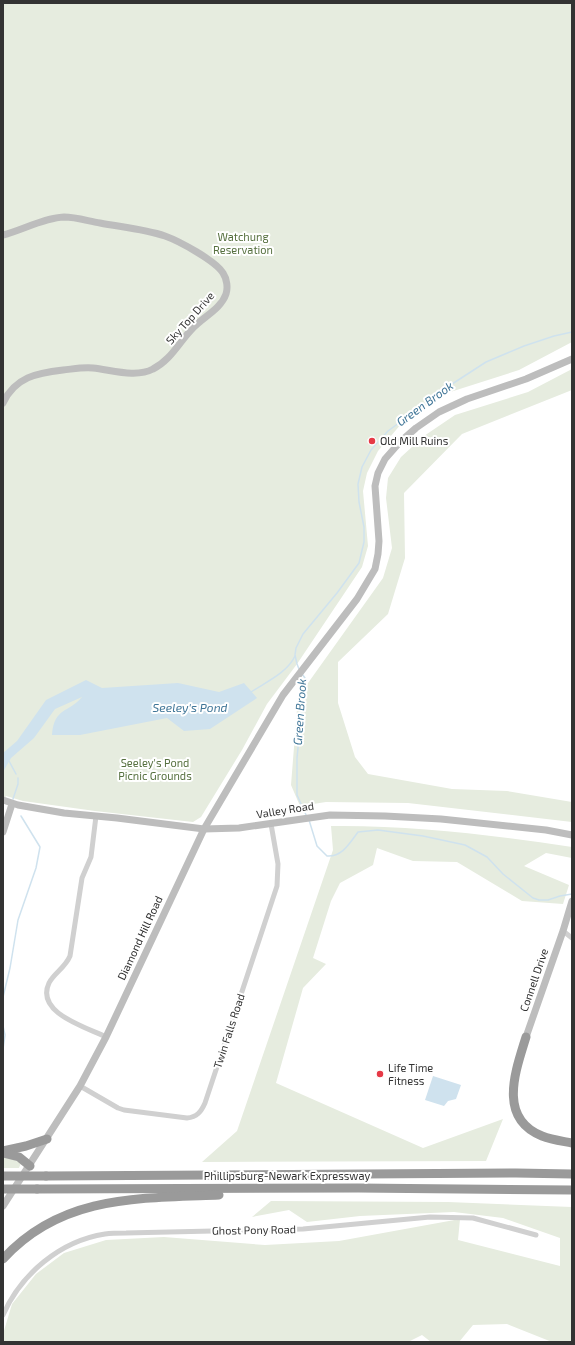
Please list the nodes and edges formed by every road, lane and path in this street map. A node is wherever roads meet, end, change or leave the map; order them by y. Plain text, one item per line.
1 (3, 235) edge
2 (572, 359) edge
3 (3, 403) edge
4 (3, 800) edge
5 (12, 804) junction
6 (96, 816) junction
7 (271, 824) junction
8 (204, 829) junction
9 (3, 832) edge
10 (572, 835) edge
11 (572, 901) edge
12 (563, 932) junction
13 (572, 932) edge
14 (572, 938) edge
15 (106, 1036) junction
16 (526, 1036) joint
17 (80, 1086) junction
18 (47, 1139) junction
19 (572, 1143) edge
20 (3, 1152) edge
21 (30, 1166) junction
22 (572, 1174) edge
23 (3, 1176) edge
24 (3, 1189) edge
25 (254, 1189) junction
26 (572, 1190) edge
27 (3, 1206) edge
28 (536, 1235) dead end
29 (3, 1259) edge
30 (3, 1315) edge

1 - 3 main road, Sky Top Drive
2 - 8 main road, Diamond Hill Road
4 - 5 main road, Valley Road
5 - 6 main road, Valley Road
5 - 9 main road
6 - 8 main road, Valley Road
6 - 15 street
7 - 8 main road, Valley Road
7 - 10 main road, Valley Road
7 - 17 street, Twin Falls Road
8 - 15 main road, Diamond Hill Road
11 - 12 main road, Connell Drive
12 - 13 street
12 - 14 street
12 - 16 main road, Connell Drive
15 - 17 main road, Diamond Hill Road
16 - 19 highway
17 - 18 main road, Diamond Hill Road
18 - 20 highway
18 - 21 main road, Diamond Hill Road
20 - 21 highway
21 - 27 main road, Diamond Hill Road
22 - 23 highway, Phillipsburg-Newark Expressway, bridge
24 - 25 highway, Phillipsburg-Newark Expressway, bridge
25 - 26 highway, Phillipsburg-Newark Expressway
25 - 29 highway
28 - 30 street, Ghost Pony Road

